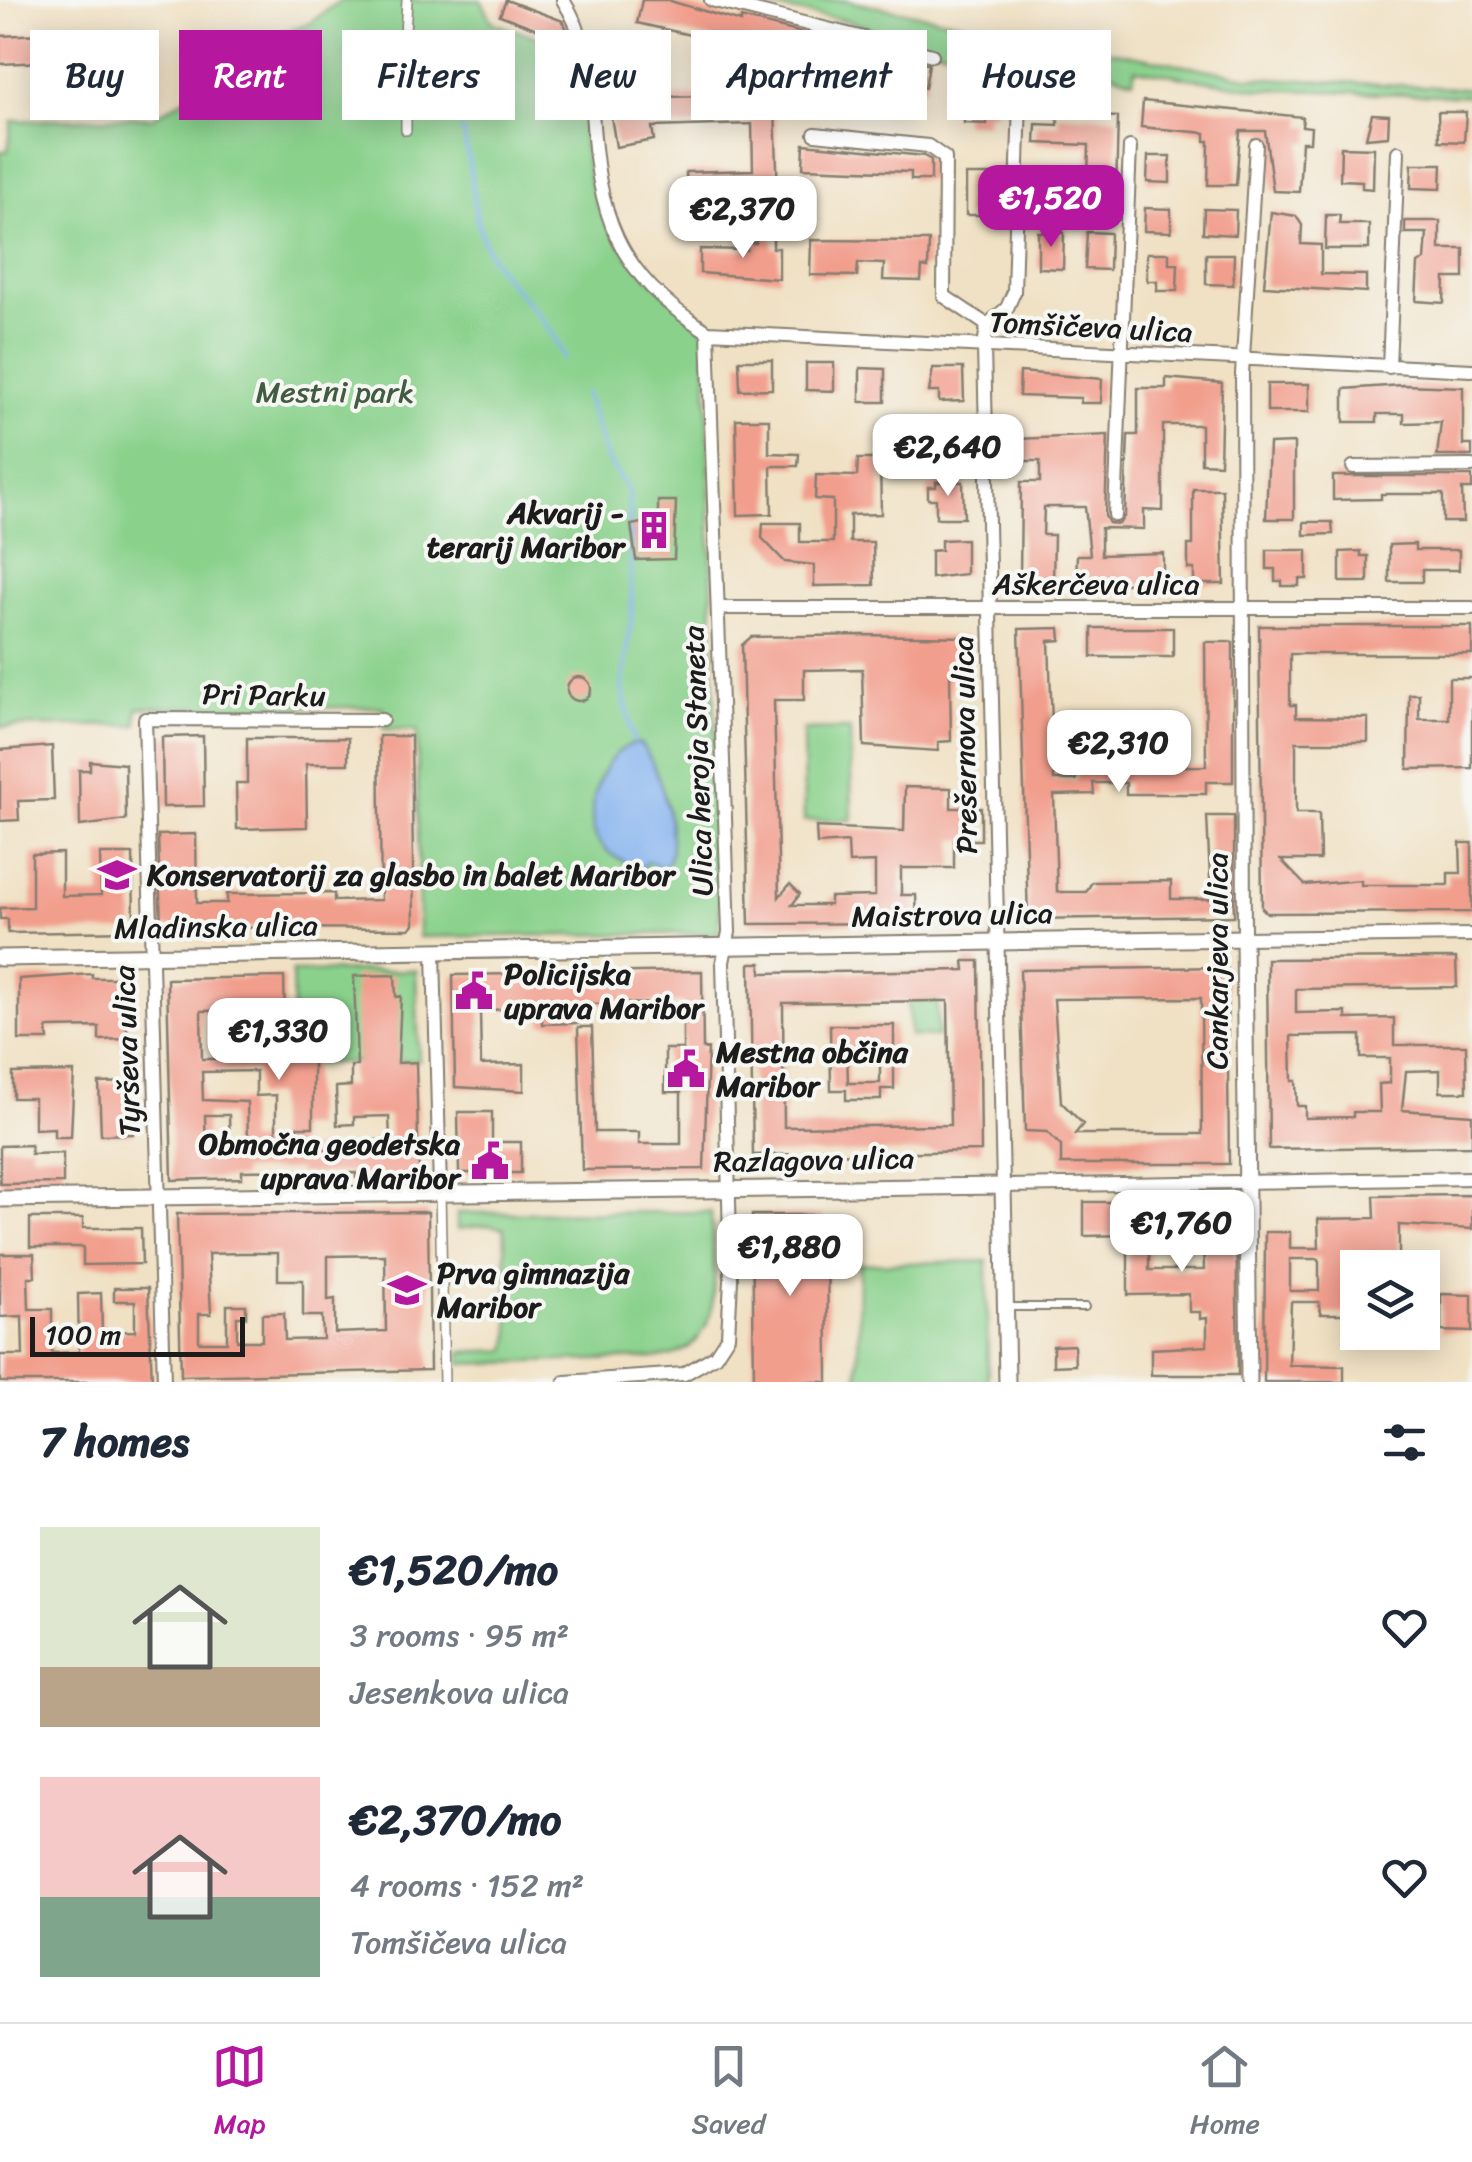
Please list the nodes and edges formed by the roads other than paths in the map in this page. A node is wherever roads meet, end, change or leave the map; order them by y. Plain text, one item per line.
1 (407, 0) edge
2 (562, 0) edge
3 (711, 0) edge
4 (406, 30) edge
5 (932, 55) dead end
6 (406, 120) edge
7 (1019, 120) edge
8 (406, 130) dead end
9 (816, 134) dead end
10 (1256, 145) dead end
11 (1130, 147) dead end
12 (1398, 152) dead end
13 (987, 325) junction
14 (708, 332) junction
15 (984, 347) junction
16 (1119, 353) junction
17 (1243, 360) junction
18 (1389, 367) junction
19 (1472, 370) edge
20 (1472, 466) edge
21 (1354, 467) dead end
22 (1115, 515) dead end
23 (719, 608) junction
24 (989, 608) junction
25 (1472, 608) edge
26 (1244, 609) junction
27 (145, 718) joint
28 (382, 720) dead end
29 (1472, 935) edge
30 (1244, 938) junction
31 (997, 942) junction
32 (724, 948) junction
33 (434, 952) junction
34 (149, 956) junction
35 (0, 958) edge
36 (1472, 1178) edge
37 (1247, 1181) junction
38 (1003, 1186) junction
39 (730, 1188) junction
40 (440, 1192) junction
41 (156, 1197) junction
42 (0, 1199) edge
43 (1085, 1306) dead end
44 (1006, 1307) junction
45 (628, 1381) edge
46 (164, 1382) edge
47 (444, 1382) edge
48 (564, 1382) edge
49 (1008, 1382) edge
50 (1250, 1382) edge

1 - 4 street
2 - 14 street
3 - 5 street
6 - 8 street
7 - 13 street
9 - 13 street
10 - 17 street, Cankarjeva ulica
11 - 16 street
12 - 18 street
13 - 15 street, Prešernova ulica
14 - 15 street, Tomšičeva ulica
14 - 23 street, Ulica heroja Staneta
15 - 16 street, Tomšičeva ulica
15 - 24 street, Prešernova ulica
16 - 17 street, Tomšičeva ulica
16 - 22 street
17 - 18 street, Tomšičeva ulica
17 - 26 street, Cankarjeva ulica
18 - 19 street, Tomšičeva ulica
20 - 21 street
23 - 24 street, Aškerčeva ulica
23 - 32 street, Ulica heroja Staneta
24 - 26 street, Aškerčeva ulica
24 - 31 street, Prešernova ulica
25 - 26 street, Aškerčeva ulica
26 - 30 street, Cankarjeva ulica
27 - 28 street, Pri Parku
27 - 34 street, Tyrševa ulica
29 - 30 street, Maistrova ulica
30 - 31 street, Maistrova ulica
30 - 37 street, Cankarjeva ulica
31 - 32 street, Maistrova ulica
31 - 38 street, Prešernova ulica
32 - 33 street, Maistrova ulica
32 - 39 street, Ulica heroja Staneta
33 - 34 street, Mladinska ulica
33 - 40 street
34 - 35 street, Mladinska ulica
34 - 41 street, Tyrševa ulica
36 - 37 street, Razlagova ulica
37 - 38 street, Razlagova ulica
37 - 50 street, Cankarjeva ulica
38 - 39 street, Razlagova ulica
38 - 44 street, Prešernova ulica
39 - 40 street, Razlagova ulica
39 - 45 street, Ulica heroja Staneta
40 - 41 street, Razlagova ulica
40 - 47 street
41 - 42 street, Razlagova ulica
41 - 46 street, Tyrševa ulica
43 - 44 lane
44 - 49 street, Prešernova ulica
45 - 48 street

